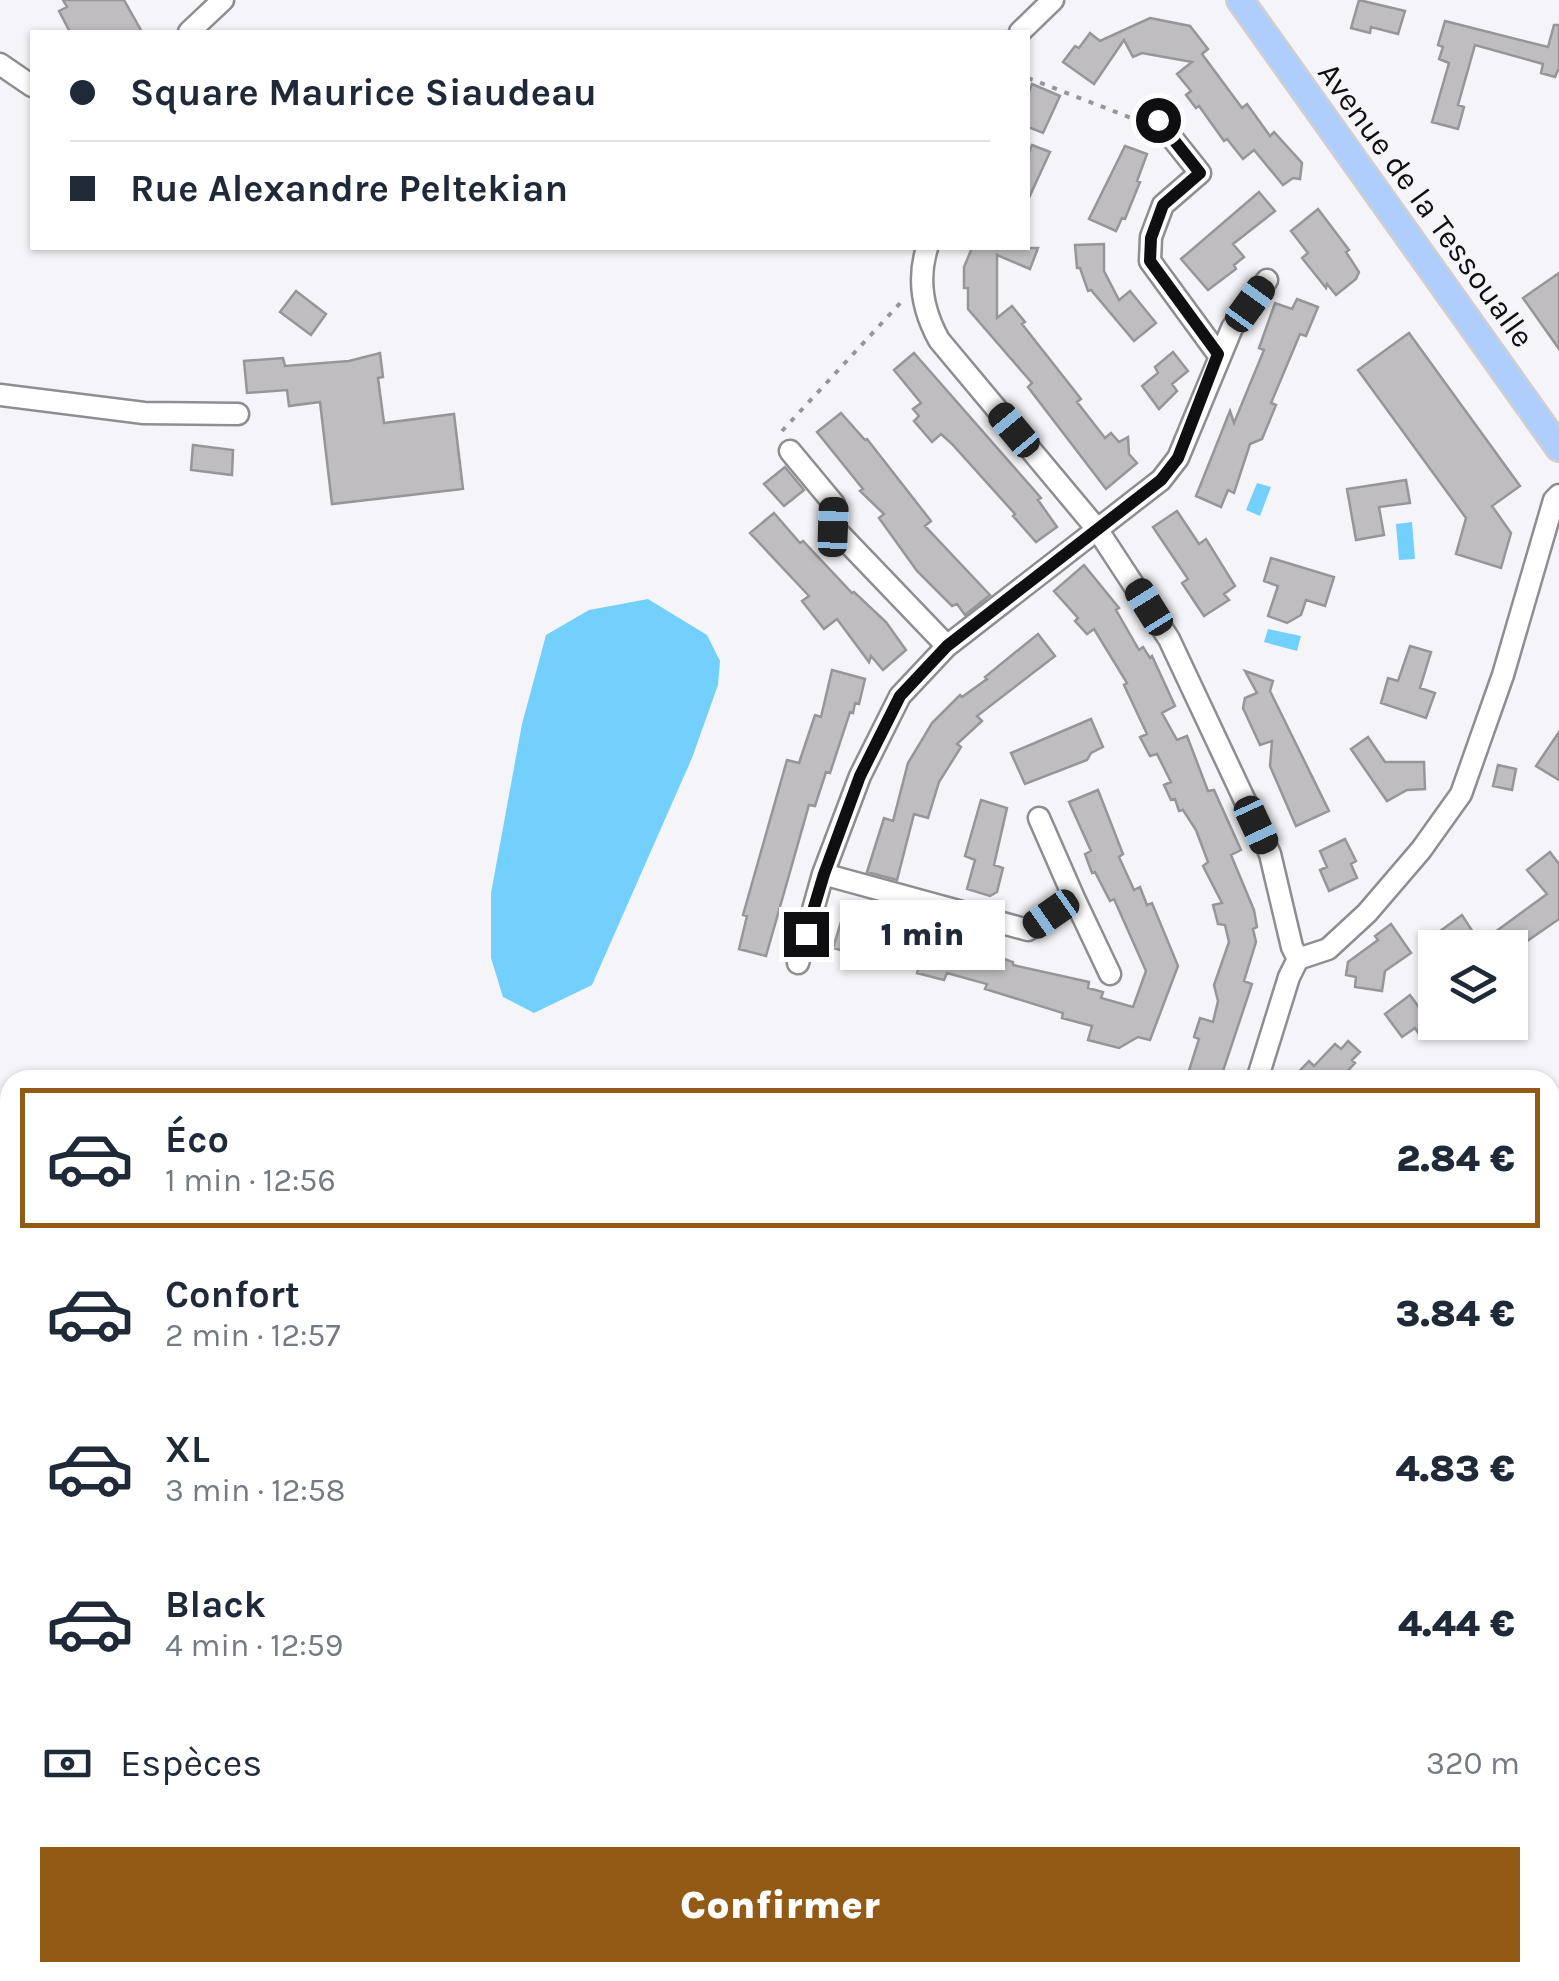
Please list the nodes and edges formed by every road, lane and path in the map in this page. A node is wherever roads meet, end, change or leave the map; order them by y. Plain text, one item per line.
1 (223, 0) edge
2 (1053, 0) edge
3 (1240, 0) edge
4 (191, 30) edge
5 (1022, 30) edge
6 (0, 64) edge
7 (1030, 79) edge
8 (30, 85) edge
9 (1158, 120) joint
10 (926, 250) edge
11 (1267, 280) dead end
12 (921, 281) junction
13 (1218, 354) junction
14 (0, 395) edge
15 (238, 414) dead end
16 (1556, 438) edge
17 (790, 452) joint
18 (1559, 496) edge
19 (1097, 529) junction
20 (947, 646) junction
21 (1039, 818) dead end
22 (824, 874) junction
23 (1074, 898) junction
24 (1298, 959) junction
25 (798, 963) dead end
26 (1110, 974) dead end
27 (1260, 1070) edge

1 - 4 street
2 - 5 street
3 - 16 main road, Avenue de la Tessoualle
6 - 8 street
7 - 9 path
9 - 13 street
10 - 12 street
11 - 13 street
12 - 17 path
12 - 19 street
13 - 19 street
14 - 15 street
17 - 20 street
18 - 24 street
19 - 20 street
19 - 24 street
20 - 22 street
21 - 23 street
22 - 23 street
22 - 25 street
23 - 26 street
24 - 27 street

